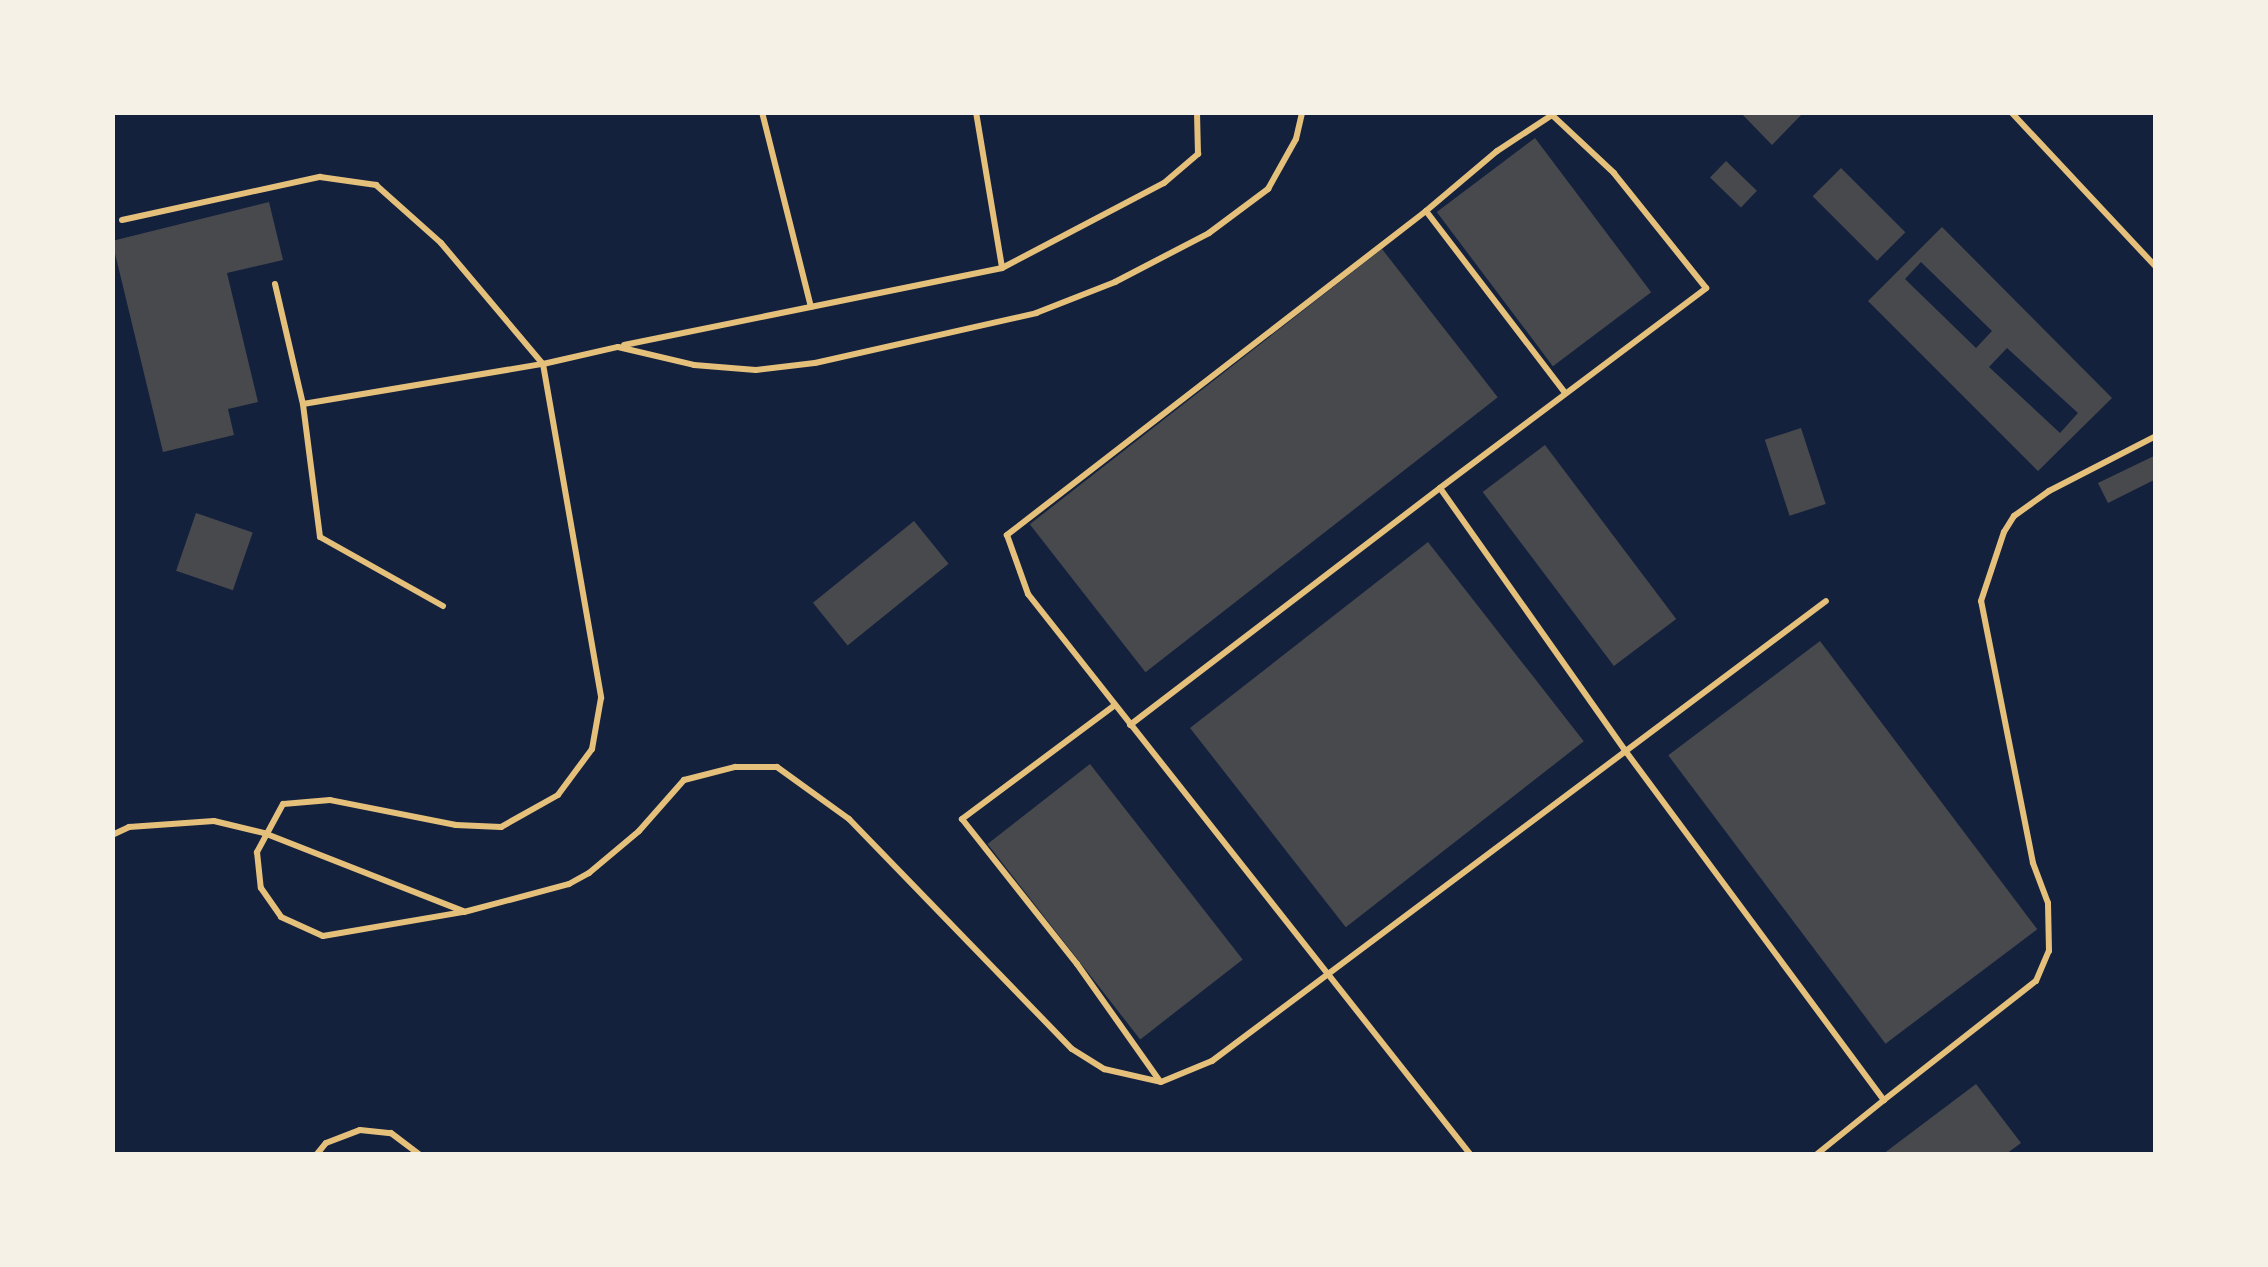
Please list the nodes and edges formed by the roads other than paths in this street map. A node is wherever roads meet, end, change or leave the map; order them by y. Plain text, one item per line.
1 (762, 112) edge
2 (976, 112) edge
3 (1197, 112) edge
4 (1302, 112) edge
5 (2011, 112) edge
6 (1426, 211) junction
7 (122, 220) dead end
8 (2156, 267) edge
9 (1002, 268) junction
10 (275, 284) dead end
11 (811, 307) junction
12 (618, 347) junction
13 (543, 364) junction
14 (1565, 392) junction
15 (302, 404) junction
16 (2156, 436) edge
17 (1440, 488) junction
18 (1826, 601) dead end
19 (444, 606) dead end
20 (1115, 705) junction
21 (1130, 725) junction
22 (1624, 749) junction
23 (264, 833) junction
24 (112, 835) edge
25 (464, 912) junction
26 (1326, 973) junction
27 (1161, 1082) junction
28 (1884, 1100) junction
29 (317, 1154) edge
30 (419, 1154) edge
31 (1470, 1154) edge
32 (1817, 1154) edge

1 - 11 lane
2 - 9 lane
3 - 9 lane
4 - 12 lane
5 - 8 lane
6 - 14 lane
6 - 14 lane
6 - 20 lane
7 - 13 lane
9 - 11 lane
10 - 15 lane
11 - 12 lane
12 - 13 lane
13 - 15 lane
13 - 23 lane
14 - 17 lane
15 - 19 lane
16 - 28 lane
17 - 21 lane
17 - 22 lane
18 - 22 lane
20 - 21 lane
20 - 27 lane
21 - 26 lane
22 - 26 lane
22 - 28 lane
23 - 24 lane
23 - 25 lane
23 - 25 lane
25 - 27 lane
26 - 27 lane
26 - 31 lane
28 - 32 lane
29 - 30 lane

